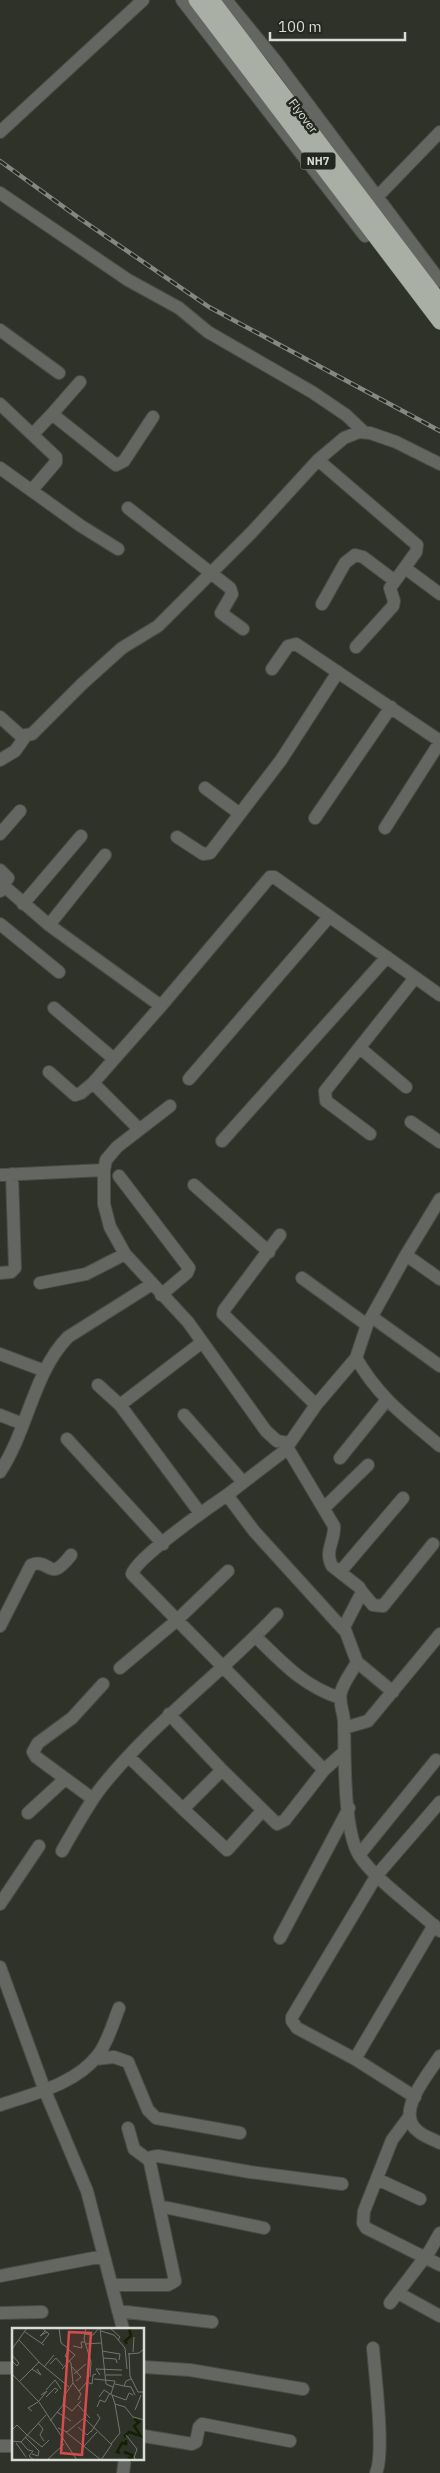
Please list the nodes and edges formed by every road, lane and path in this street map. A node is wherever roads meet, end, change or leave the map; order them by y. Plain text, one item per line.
1 (143, 0) edge
2 (182, 0) edge
3 (196, 0) edge
4 (212, 0) edge
5 (226, 0) edge
6 (0, 132) edge
7 (440, 132) edge
8 (0, 193) edge
9 (378, 197) junction
10 (440, 281) edge
11 (440, 302) edge
12 (440, 322) edge
13 (0, 330) edge
14 (440, 333) edge
15 (58, 373) dead end
16 (80, 382) dead end
17 (0, 404) edge
18 (52, 414) junction
19 (153, 417) dead end
20 (364, 432) junction
21 (33, 434) junction
22 (318, 460) junction
23 (440, 464) edge
24 (0, 468) edge
25 (32, 490) junction
26 (128, 508) dead end
27 (118, 549) dead end
28 (405, 568) junction
29 (210, 572) junction
30 (395, 581) junction
31 (440, 594) edge
32 (322, 604) dead end
33 (243, 629) dead end
34 (356, 647) dead end
35 (272, 669) dead end
36 (338, 672) junction
37 (391, 707) junction
38 (0, 717) edge
39 (25, 737) junction
40 (440, 742) edge
41 (0, 760) edge
42 (205, 788) dead end
43 (20, 811) dead end
44 (240, 814) junction
45 (315, 818) dead end
46 (385, 828) dead end
47 (0, 834) edge
48 (81, 836) dead end
49 (177, 837) dead end
50 (105, 855) dead end
51 (0, 870) edge
52 (2, 888) edge
53 (23, 904) junction
54 (329, 917) junction
55 (0, 924) edge
56 (49, 925) junction
57 (387, 957) junction
58 (59, 972) dead end
59 (414, 978) junction
60 (440, 995) edge
61 (161, 1006) junction
62 (54, 1008) dead end
63 (360, 1048) junction
64 (114, 1059) junction
65 (49, 1072) dead end
66 (189, 1079) dead end
67 (93, 1083) junction
68 (406, 1087) dead end
69 (170, 1106) dead end
70 (411, 1122) dead end
71 (139, 1130) junction
72 (370, 1134) dead end
73 (222, 1141) dead end
74 (440, 1142) edge
75 (104, 1170) junction
76 (6, 1174) edge
77 (119, 1176) dead end
78 (194, 1185) dead end
79 (440, 1199) edge
80 (280, 1235) dead end
81 (269, 1252) junction
82 (125, 1254) junction
83 (406, 1254) junction
84 (0, 1273) edge
85 (302, 1278) dead end
86 (440, 1279) edge
87 (40, 1283) dead end
88 (152, 1284) junction
89 (161, 1294) junction
90 (370, 1321) junction
91 (202, 1343) junction
92 (0, 1354) edge
93 (356, 1358) junction
94 (440, 1366) edge
95 (45, 1370) junction
96 (98, 1385) dead end
97 (386, 1401) junction
98 (120, 1405) junction
99 (316, 1405) junction
100 (0, 1415) edge
101 (184, 1415) dead end
102 (23, 1424) junction
103 (67, 1439) dead end
104 (287, 1446) junction
105 (440, 1446) edge
106 (340, 1458) dead end
107 (368, 1465) dead end
108 (0, 1472) edge
109 (243, 1482) junction
110 (227, 1495) junction
111 (403, 1498) dead end
112 (324, 1508) junction
113 (200, 1513) junction
114 (163, 1544) junction
115 (433, 1544) dead end
116 (71, 1555) dead end
117 (228, 1571) dead end
118 (340, 1572) junction
119 (362, 1592) junction
120 (277, 1614) dead end
121 (176, 1621) junction
122 (0, 1626) edge
123 (344, 1630) junction
124 (440, 1634) edge
125 (256, 1637) junction
126 (357, 1662) junction
127 (120, 1668) dead end
128 (223, 1668) junction
129 (103, 1684) dead end
130 (392, 1692) junction
131 (340, 1698) junction
132 (169, 1714) junction
133 (344, 1728) junction
134 (344, 1752) junction
135 (129, 1757) junction
136 (436, 1760) dead end
137 (222, 1770) junction
138 (324, 1770) junction
139 (65, 1779) junction
140 (93, 1799) junction
141 (440, 1802) edge
142 (349, 1808) junction
143 (183, 1809) junction
144 (262, 1811) junction
145 (28, 1813) dead end
146 (40, 1846) dead end
147 (62, 1851) dead end
148 (359, 1855) junction
149 (377, 1875) junction
150 (0, 1904) edge
151 (437, 1928) edge
152 (280, 1938) dead end
153 (0, 1967) edge
154 (119, 2008) dead end
155 (440, 2056) edge
156 (95, 2059) junction
157 (354, 2059) junction
158 (45, 2091) junction
159 (415, 2097) junction
160 (0, 2105) edge
161 (409, 2117) junction
162 (128, 2128) dead end
163 (240, 2133) dead end
164 (440, 2143) edge
165 (150, 2160) junction
166 (377, 2179) junction
167 (342, 2184) dead end
168 (420, 2199) dead end
169 (159, 2206) junction
170 (264, 2228) dead end
171 (440, 2233) edge
172 (104, 2256) junction
173 (424, 2258) junction
174 (440, 2265) edge
175 (0, 2276) edge
176 (112, 2286) junction
177 (398, 2293) junction
178 (390, 2303) dead end
179 (118, 2311) junction
180 (42, 2312) dead end
181 (0, 2313) edge
182 (440, 2316) edge
183 (212, 2322) dead end
184 (123, 2328) edge
185 (373, 2348) dead end
186 (145, 2367) edge
187 (304, 2389) dead end
188 (145, 2436) edge
189 (290, 2441) dead end
190 (125, 2460) edge
191 (123, 2473) edge
192 (376, 2473) edge

1 - 6 street
2 - 14 street
3 - 12 highway, Flyover / NH7
4 - 11 highway, Flyover / NH7
5 - 9 street
7 - 9 street
8 - 20 street
9 - 10 street
13 - 15 street
16 - 18 street
17 - 21 street
18 - 19 street
18 - 21 street
20 - 22 street
20 - 23 street
21 - 25 street
22 - 28 street
22 - 29 street
24 - 25 street
25 - 27 street
26 - 29 street
28 - 30 street
28 - 31 street
29 - 33 street
29 - 39 street
30 - 32 street
30 - 34 street
35 - 36 street
36 - 37 street
36 - 44 street
37 - 40 street
37 - 45 street
38 - 39 street
39 - 41 street
40 - 46 street
42 - 44 street
43 - 47 street
44 - 49 street
48 - 53 street
50 - 56 street
51 - 52 street
52 - 53 street
53 - 56 street
54 - 57 street
54 - 61 street
54 - 66 street
55 - 58 street
56 - 61 street
57 - 59 street
57 - 73 street
59 - 60 street
59 - 63 street
61 - 64 street
62 - 64 street
63 - 68 street
63 - 72 street
64 - 67 street
65 - 67 street
67 - 71 street
69 - 71 street
70 - 74 street
71 - 75 street
75 - 76 street
75 - 82 street
76 - 84 street
77 - 89 street
78 - 81 street
79 - 83 street
80 - 81 street
81 - 99 street
82 - 87 street
82 - 88 street
83 - 86 street
83 - 90 street
85 - 90 street
88 - 89 street
88 - 95 street
89 - 91 street
90 - 93 street
90 - 94 street
91 - 98 street
91 - 104 street
92 - 95 street
93 - 97 street
93 - 99 street
95 - 102 street
96 - 98 street
97 - 105 street
97 - 106 street
98 - 113 street
99 - 104 street
100 - 102 street
101 - 109 street
102 - 108 street
103 - 114 street
104 - 109 street
104 - 112 street
107 - 112 street
109 - 110 street
110 - 113 street
110 - 123 street
111 - 118 street
112 - 118 street
113 - 114 street
114 - 121 street
115 - 119 street
116 - 122 street
117 - 121 street
118 - 119 street
119 - 123 street
120 - 125 street
121 - 127 street
121 - 128 street
123 - 126 street
124 - 130 street
125 - 128 street
125 - 131 street
126 - 130 street
126 - 131 street
128 - 132 street
128 - 138 street
129 - 139 street
130 - 133 street
131 - 133 street
132 - 135 street
132 - 137 street
133 - 134 street
134 - 138 street
134 - 142 street
135 - 140 street
135 - 143 street
136 - 148 street
137 - 143 street
137 - 144 street
138 - 144 street
139 - 140 street
139 - 145 street
140 - 147 street
141 - 149 street
142 - 148 street
142 - 152 street
143 - 144 street
146 - 150 street
148 - 149 street
149 - 151 street
149 - 157 street
151 - 157 street
153 - 158 street
154 - 156 street
155 - 159 street
156 - 158 street
156 - 163 street
157 - 159 street
158 - 160 street
158 - 172 street
159 - 161 street
161 - 164 street
161 - 166 street
162 - 165 street
165 - 167 street
165 - 169 street
166 - 168 street
166 - 173 street
169 - 170 street
169 - 176 street
171 - 173 street
172 - 175 street
172 - 176 street
173 - 174 street
173 - 177 street
176 - 179 street
177 - 178 street
177 - 182 street
179 - 183 street
179 - 184 street
180 - 181 street
185 - 192 street
186 - 187 street
188 - 189 street
190 - 191 street

